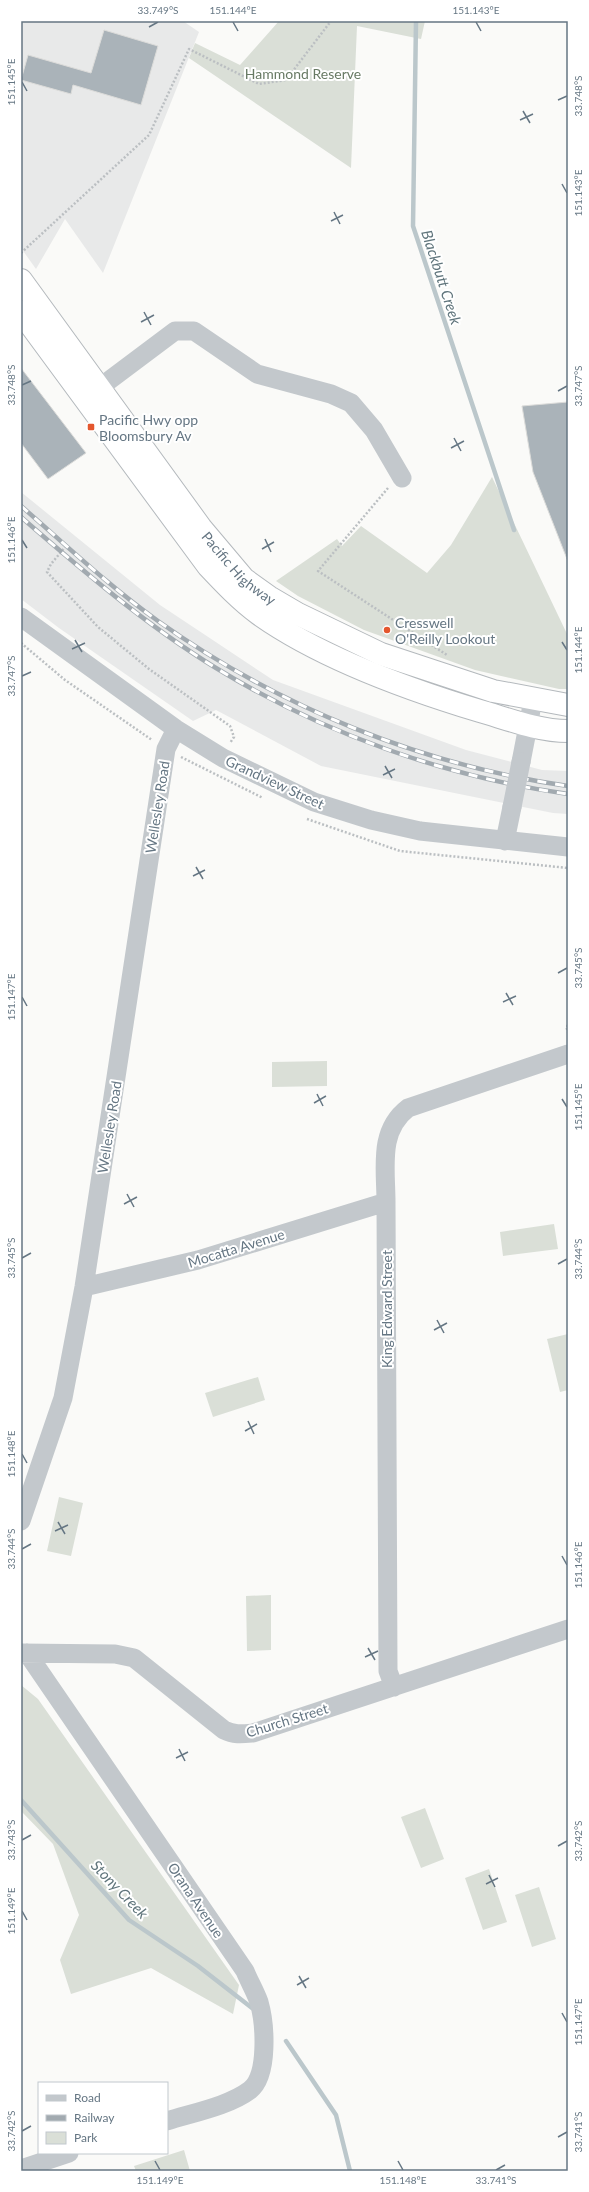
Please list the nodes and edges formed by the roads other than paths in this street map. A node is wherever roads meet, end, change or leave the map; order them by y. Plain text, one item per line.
1 (21, 280) edge
2 (21, 312) edge
3 (92, 394) junction
4 (400, 475) road end
5 (21, 617) edge
6 (533, 700) junction
7 (568, 705) edge
8 (529, 726) junction
9 (176, 729) junction
10 (568, 731) edge
11 (505, 841) junction
12 (568, 847) edge
13 (568, 1054) edge
14 (386, 1202) junction
15 (84, 1288) junction
16 (21, 1521) edge
17 (568, 1629) edge
18 (24, 1653) edge
19 (394, 1686) junction
20 (168, 2121) edge
21 (66, 2154) edge
22 (21, 2169) edge

1 - 3 highway, Pacific Highway
2 - 3 highway, Pacific Highway
3 - 4 street
3 - 6 highway, Pacific Highway
3 - 8 highway, Pacific Highway
5 - 9 street, Grandview Street
6 - 7 highway, Pacific Highway
6 - 8 street
8 - 10 highway, Pacific Highway
8 - 11 street, bridge
9 - 11 street, Grandview Street
9 - 15 street, Wellesley Road
11 - 12 street, Grandview Street
13 - 14 street, King Edward Street
14 - 15 street, Mocatta Avenue
14 - 19 street, King Edward Street
15 - 16 street, Wellesley Road
17 - 19 street, Church Street
18 - 19 street, Church Street
18 - 20 street, Orana Avenue
21 - 22 street

